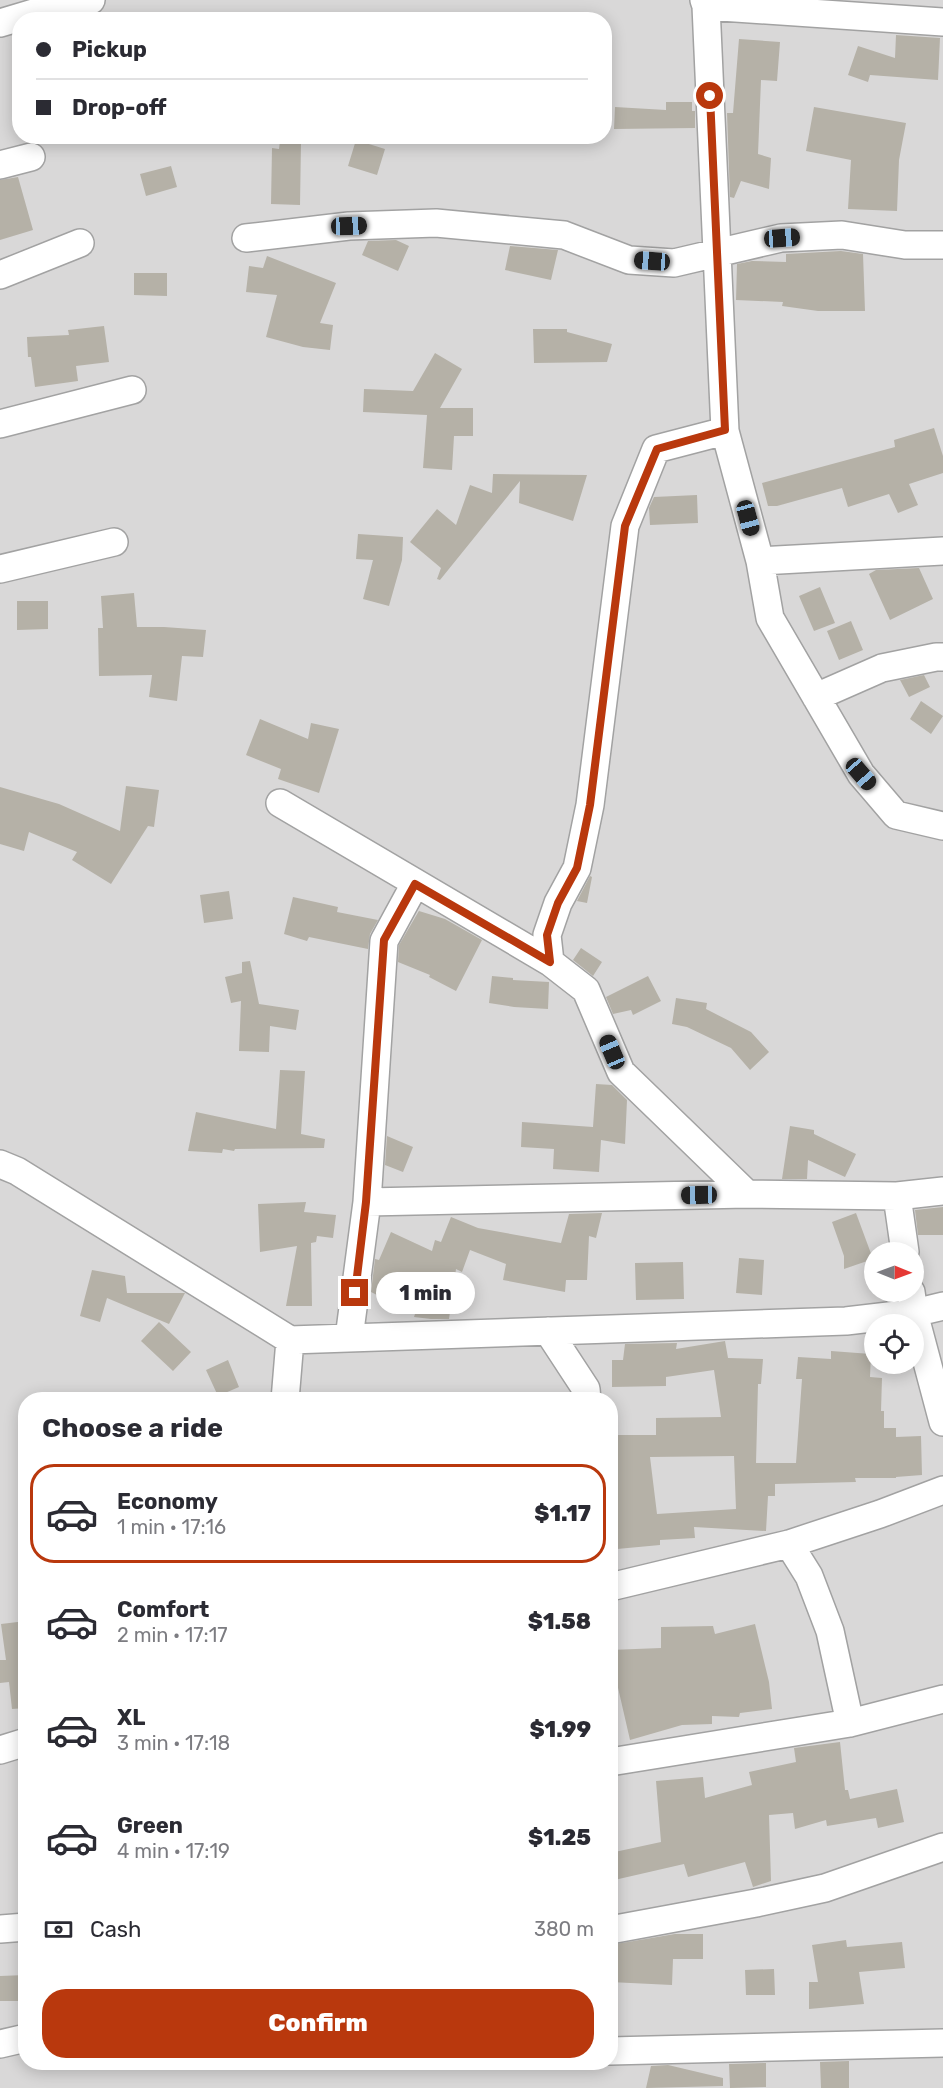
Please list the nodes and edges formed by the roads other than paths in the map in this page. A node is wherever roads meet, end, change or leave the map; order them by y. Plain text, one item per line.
1 (91, 0) edge
2 (705, 3) edge
3 (46, 4) edge
4 (27, 12) edge
5 (943, 22) edge
6 (32, 157) dead end
7 (0, 165) edge
8 (246, 238) dead end
9 (80, 243) dead end
10 (943, 244) edge
11 (717, 254) junction
12 (0, 275) edge
13 (132, 390) dead end
14 (0, 424) edge
15 (725, 430) junction
16 (114, 542) dead end
17 (943, 551) edge
18 (760, 561) junction
19 (0, 569) edge
20 (943, 657) edge
21 (816, 697) junction
22 (280, 803) dead end
23 (943, 826) edge
24 (415, 884) junction
25 (550, 962) junction
26 (0, 1164) edge
27 (943, 1191) edge
28 (747, 1194) junction
29 (897, 1196) junction
30 (366, 1202) junction
31 (904, 1242) edge
32 (913, 1302) edge
33 (943, 1306) edge
34 (548, 1331) junction
35 (349, 1338) junction
36 (290, 1340) junction
37 (286, 1392) edge
38 (586, 1392) edge
39 (943, 1422) edge
40 (943, 1490) edge
41 (789, 1544) junction
42 (618, 1585) edge
43 (943, 1700) edge
44 (850, 1723) junction
45 (18, 1744) edge
46 (0, 1750) edge
47 (618, 1761) edge
48 (943, 1847) edge
49 (618, 1927) edge
50 (18, 1928) edge
51 (0, 1929) edge
52 (18, 2040) edge
53 (943, 2043) edge
54 (0, 2044) edge
55 (618, 2051) edge

1 - 3 street
2 - 5 street
2 - 11 street
3 - 4 street
6 - 7 street
8 - 11 street
9 - 12 street
10 - 11 street
11 - 15 street
13 - 14 street
15 - 18 street
15 - 25 street
16 - 19 street
17 - 18 street
18 - 21 street
20 - 21 street
21 - 23 street
22 - 24 street
24 - 25 street
24 - 30 street
25 - 28 street
26 - 36 street
27 - 29 street
28 - 29 street
28 - 30 street
29 - 31 street
30 - 35 street
32 - 33 street
32 - 34 street
32 - 39 street
34 - 35 street
34 - 38 street
35 - 36 street
36 - 37 street
40 - 41 street
41 - 42 street
41 - 44 street
43 - 44 street
44 - 47 street
45 - 46 street
48 - 49 street
50 - 51 street
52 - 54 street
53 - 55 street

